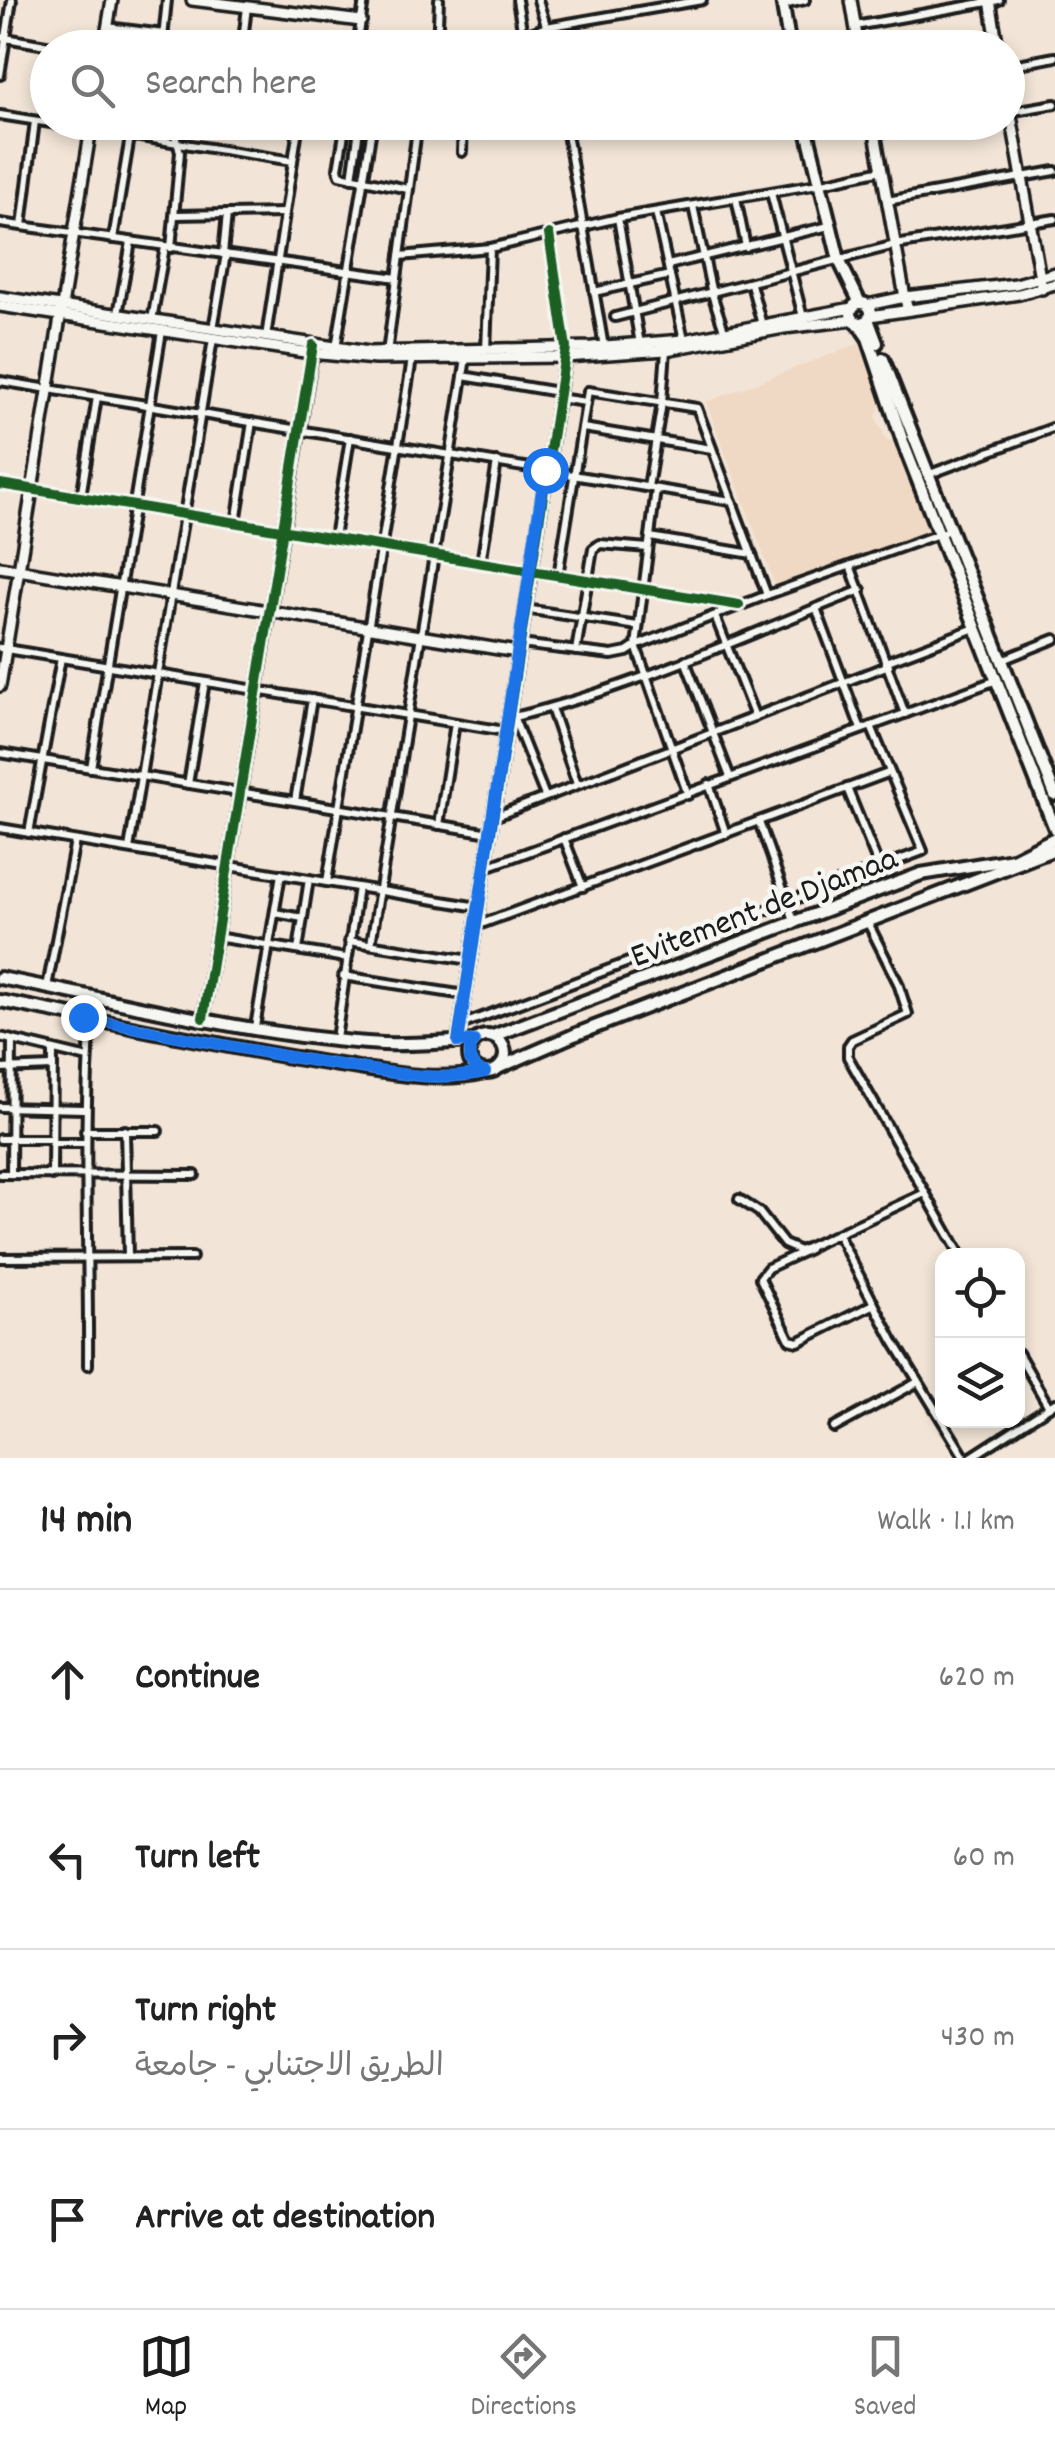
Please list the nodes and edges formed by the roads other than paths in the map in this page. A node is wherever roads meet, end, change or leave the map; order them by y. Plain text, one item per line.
1 (12, 0) edge
2 (112, 0) edge
3 (167, 0) edge
4 (192, 0) edge
5 (364, 0) edge
6 (438, 0) edge
7 (516, 0) edge
8 (538, 0) edge
9 (702, 0) edge
10 (805, 0) edge
11 (850, 0) edge
12 (993, 0) edge
13 (234, 2) edge
14 (683, 2) edge
15 (783, 2) edge
16 (262, 3) edge
17 (247, 5) junction
18 (362, 21) junction
19 (107, 26) junction
20 (855, 26) junction
21 (546, 27) junction
22 (106, 30) edge
23 (136, 30) edge
24 (164, 30) edge
25 (244, 30) edge
26 (361, 30) edge
27 (437, 30) edge
28 (522, 30) edge
29 (536, 30) edge
30 (547, 30) edge
31 (787, 30) edge
32 (856, 30) edge
33 (996, 30) edge
34 (3, 38) edge
35 (30, 42) edge
36 (1055, 57) edge
37 (1025, 63) edge
38 (0, 75) edge
39 (1055, 104) edge
40 (1025, 109) edge
41 (0, 115) edge
42 (30, 120) edge
43 (33, 140) edge
44 (89, 140) edge
45 (130, 140) edge
46 (148, 140) edge
47 (177, 140) edge
48 (296, 140) edge
49 (343, 140) edge
50 (357, 140) edge
51 (370, 140) edge
52 (416, 140) edge
53 (462, 140) edge
54 (568, 140) edge
55 (809, 140) edge
56 (876, 140) edge
57 (1014, 140) edge
58 (179, 145) junction
59 (462, 152) dead end
60 (293, 161) junction
61 (882, 170) junction
62 (1055, 171) edge
63 (1021, 177) junction
64 (352, 178) junction
65 (364, 181) junction
66 (818, 184) junction
67 (409, 188) junction
68 (771, 192) junction
69 (736, 198) junction
70 (887, 201) junction
71 (693, 206) junction
72 (656, 212) junction
73 (285, 213) junction
74 (227, 214) junction
75 (175, 215) junction
76 (618, 218) junction
77 (1055, 219) edge
78 (0, 223) edge
79 (1029, 224) junction
80 (22, 226) junction
81 (582, 226) junction
82 (830, 226) junction
83 (74, 234) junction
84 (549, 234) junction
85 (113, 239) junction
86 (782, 239) junction
87 (131, 242) junction
88 (895, 245) junction
89 (168, 247) junction
90 (746, 247) junction
91 (490, 248) junction
92 (224, 254) junction
93 (400, 256) junction
94 (704, 257) junction
95 (840, 262) junction
96 (278, 263) junction
97 (668, 265) junction
98 (348, 273) junction
99 (1055, 273) edge
100 (792, 274) junction
101 (670, 275) junction
102 (397, 278) junction
103 (751, 284) junction
104 (1041, 284) junction
105 (1055, 284) edge
106 (630, 285) junction
107 (594, 292) junction
108 (712, 294) junction
109 (0, 297) edge
110 (676, 302) junction
111 (906, 303) junction
112 (0, 306) edge
113 (61, 311) junction
114 (635, 312) junction
115 (860, 312) junction
116 (118, 316) junction
117 (615, 318) dead end
118 (803, 318) junction
119 (152, 321) junction
120 (600, 325) junction
121 (762, 325) junction
122 (162, 331) junction
123 (724, 333) junction
124 (213, 334) junction
125 (266, 338) junction
126 (684, 340) junction
127 (640, 344) junction
128 (592, 348) junction
129 (312, 349) junction
130 (486, 350) junction
131 (605, 350) junction
132 (666, 350) junction
133 (336, 352) junction
134 (565, 352) junction
135 (386, 355) junction
136 (466, 358) junction
137 (412, 359) junction
138 (464, 376) junction
139 (0, 381) edge
140 (48, 389) junction
141 (558, 395) junction
142 (97, 397) junction
143 (586, 402) junction
144 (662, 403) junction
145 (150, 405) junction
146 (201, 413) junction
147 (252, 422) junction
148 (1055, 427) edge
149 (583, 428) junction
150 (299, 430) junction
151 (350, 438) junction
152 (656, 440) junction
153 (398, 446) junction
154 (712, 449) junction
155 (450, 455) junction
156 (497, 462) junction
157 (545, 470) junction
158 (929, 474) junction
159 (576, 475) junction
160 (0, 484) edge
161 (652, 488) junction
162 (32, 490) junction
163 (80, 498) junction
164 (730, 501) junction
165 (133, 506) junction
166 (183, 514) junction
167 (236, 523) junction
168 (283, 530) junction
169 (944, 533) junction
170 (650, 537) junction
171 (334, 538) junction
172 (382, 547) junction
173 (648, 548) junction
174 (753, 554) junction
175 (434, 555) junction
176 (480, 563) junction
177 (0, 567) edge
178 (851, 568) junction
179 (19, 570) junction
180 (530, 571) junction
181 (558, 576) junction
182 (588, 581) junction
183 (120, 587) junction
184 (643, 590) junction
185 (861, 590) junction
186 (170, 595) junction
187 (767, 595) junction
188 (740, 606) junction
189 (524, 608) junction
190 (816, 608) junction
191 (270, 611) junction
192 (715, 616) junction
193 (582, 618) junction
194 (638, 626) junction
195 (368, 628) junction
196 (975, 628) junction
197 (421, 636) junction
198 (1055, 639) edge
199 (728, 644) junction
200 (636, 646) junction
201 (3, 648) edge
202 (518, 648) junction
203 (576, 652) junction
204 (61, 658) junction
205 (685, 660) junction
206 (1002, 660) junction
207 (889, 663) junction
208 (107, 666) junction
209 (157, 674) junction
210 (647, 674) junction
211 (1008, 675) junction
212 (995, 681) junction
213 (205, 682) junction
214 (844, 682) junction
215 (0, 686) edge
216 (256, 690) junction
217 (312, 699) junction
218 (509, 705) junction
219 (356, 706) junction
220 (552, 708) junction
221 (905, 714) junction
222 (408, 715) junction
223 (755, 716) junction
224 (514, 717) junction
225 (456, 723) junction
226 (870, 726) junction
227 (861, 729) junction
228 (505, 731) junction
229 (713, 732) junction
230 (672, 748) junction
231 (0, 753) edge
232 (44, 760) junction
233 (91, 768) junction
234 (888, 772) junction
235 (140, 776) junction
236 (730, 776) junction
237 (188, 784) junction
238 (577, 784) junction
239 (709, 784) junction
240 (848, 788) junction
241 (240, 792) junction
242 (688, 795) junction
243 (1055, 795) edge
244 (545, 796) junction
245 (295, 801) junction
246 (339, 808) junction
247 (392, 817) junction
248 (492, 818) junction
249 (759, 822) junction
250 (439, 825) junction
251 (0, 828) edge
252 (1055, 829) edge
253 (29, 833) junction
254 (490, 833) junction
255 (726, 834) junction
256 (564, 838) junction
257 (1055, 838) edge
258 (74, 840) junction
259 (128, 849) junction
260 (1055, 849) edge
261 (228, 866) junction
262 (880, 867) junction
263 (484, 868) junction
264 (280, 874) junction
265 (309, 879) junction
266 (328, 882) junction
267 (358, 887) junction
268 (583, 887) junction
269 (380, 890) junction
270 (788, 902) junction
271 (478, 907) junction
272 (275, 913) junction
273 (303, 918) junction
274 (868, 922) junction
275 (795, 923) junction
276 (475, 926) junction
277 (216, 936) junction
278 (349, 940) junction
279 (371, 944) junction
280 (270, 945) junction
281 (298, 950) junction
282 (346, 958) junction
283 (470, 960) junction
284 (343, 976) junction
285 (0, 978) edge
286 (47, 987) junction
287 (466, 996) junction
288 (0, 1001) edge
289 (203, 1018) junction
290 (92, 1019) junction
291 (461, 1025) junction
292 (255, 1028) junction
293 (0, 1036) edge
294 (494, 1036) junction
295 (336, 1039) junction
296 (12, 1040) junction
297 (474, 1041) junction
298 (458, 1042) junction
299 (53, 1050) junction
300 (88, 1058) junction
301 (500, 1067) junction
302 (53, 1068) junction
303 (0, 1069) edge
304 (12, 1069) junction
305 (485, 1072) junction
306 (0, 1108) edge
307 (12, 1108) junction
308 (52, 1108) junction
309 (84, 1109) junction
310 (125, 1130) junction
311 (85, 1131) junction
312 (158, 1131) dead end
313 (12, 1138) junction
314 (0, 1139) edge
315 (52, 1141) junction
316 (86, 1143) junction
317 (0, 1174) edge
318 (12, 1174) junction
319 (52, 1175) junction
320 (126, 1175) junction
321 (195, 1175) dead end
322 (87, 1176) junction
323 (925, 1193) junction
324 (738, 1199) dead end
325 (838, 1235) junction
326 (956, 1248) edge
327 (809, 1249) junction
328 (89, 1256) junction
329 (128, 1256) junction
330 (192, 1256) dead end
331 (0, 1258) edge
332 (874, 1304) junction
333 (1025, 1364) edge
334 (88, 1365) dead end
335 (918, 1382) junction
336 (1052, 1405) edge
337 (834, 1428) dead end
338 (967, 1458) edge

1 - 34 street
2 - 19 street
3 - 24 street
4 - 13 street
5 - 18 street
6 - 27 street
7 - 28 street
8 - 21 street
9 - 14 street
10 - 15 street
11 - 20 street
12 - 20 street
12 - 33 street
13 - 17 street
14 - 21 street
15 - 31 main road
16 - 17 street
16 - 18 street
17 - 25 street
18 - 26 street
19 - 22 street
19 - 23 street
20 - 32 street
21 - 29 street
21 - 30 street
34 - 35 street
34 - 38 street
36 - 37 street
39 - 40 street
41 - 42 street
43 - 80 street
44 - 83 street
45 - 85 street
46 - 58 street
47 - 58 street
48 - 60 street
49 - 64 street
50 - 64 street
51 - 65 street
52 - 67 street
53 - 59 street
54 - 81 street
55 - 66 main road
56 - 61 street
57 - 63 street
58 - 60 street
58 - 75 street
60 - 73 street
61 - 66 street
61 - 70 street
62 - 63 street
63 - 70 street
63 - 79 street
64 - 65 street
65 - 67 street
65 - 98 street
66 - 68 street
66 - 82 main road
67 - 93 street
68 - 69 street
68 - 86 street
69 - 71 street
69 - 90 street
70 - 88 street
71 - 72 street
71 - 94 street
72 - 76 street
72 - 97 street
73 - 74 street
73 - 96 street
74 - 75 street
74 - 92 street
75 - 89 street
76 - 81 street
76 - 106 street
77 - 79 street
78 - 80 street
79 - 88 street
79 - 104 street
80 - 83 street
81 - 84 street
81 - 107 street
82 - 86 street
82 - 95 main road
83 - 85 street
83 - 113 street
84 - 91 street
84 - 134 street
85 - 87 street
86 - 90 street
86 - 100 street
87 - 89 street
87 - 116 street
88 - 95 street
88 - 111 street
89 - 92 street
89 - 119 street
90 - 94 street
91 - 93 street
91 - 130 street
92 - 96 street
92 - 124 street
93 - 102 street
94 - 97 street
94 - 108 street
95 - 100 street
95 - 115 main road
96 - 98 street
96 - 125 street
97 - 101 street
98 - 102 street
98 - 133 street
99 - 104 street
100 - 103 street
100 - 118 street
101 - 106 street
101 - 110 street
102 - 135 street
103 - 108 street
103 - 121 street
104 - 105 street
104 - 111 street
106 - 107 street
106 - 114 street
107 - 120 street
108 - 110 street
108 - 123 street
109 - 113 street
110 - 114 street
110 - 126 street
111 - 115 street
112 - 113 street
113 - 116 street
113 - 122 street
113 - 140 street
114 - 117 street
114 - 127 street
115 - 118 street
115 - 132 street
115 - 158 main road
115 - 169 main road
116 - 119 street
118 - 121 street
119 - 124 street
120 - 128 street
120 - 131 street
121 - 123 street
122 - 124 street
122 - 145 street
123 - 126 street
124 - 125 street
124 - 129 street
124 - 146 street
125 - 129 street
126 - 127 street
127 - 131 street
128 - 131 street
128 - 134 street
129 - 133 street
129 - 150 street
130 - 134 street
130 - 135 street
131 - 132 street
131 - 134 street
132 - 144 street
133 - 135 street
134 - 136 street
134 - 141 street
135 - 137 street
136 - 137 street
136 - 138 street
137 - 153 street
138 - 141 street
138 - 155 street
139 - 140 street
140 - 142 street
140 - 162 street
141 - 143 street
141 - 157 street
142 - 145 street
142 - 163 street
143 - 144 street
143 - 149 street
144 - 152 street
144 - 154 street
145 - 146 street
145 - 165 street
146 - 147 street
146 - 166 street
147 - 150 street
147 - 167 street
148 - 158 street
149 - 152 street
149 - 159 street
150 - 151 street
150 - 168 street
151 - 153 street
151 - 171 street
152 - 154 street
152 - 161 street
153 - 155 street
153 - 172 street
154 - 164 street
155 - 156 street
155 - 175 street
156 - 157 street
156 - 176 street
157 - 159 street
157 - 180 street
158 - 169 main road
159 - 161 street
159 - 181 street
160 - 162 street
161 - 164 street
161 - 170 street
162 - 163 street
162 - 179 street
163 - 165 street
164 - 174 street
165 - 166 street
165 - 183 street
166 - 167 street
166 - 186 street
167 - 168 street
168 - 171 street
168 - 191 street
169 - 178 street
169 - 196 main road
169 - 206 main road
170 - 173 street
170 - 174 street
171 - 172 street
172 - 175 street
172 - 195 street
173 - 182 street
173 - 184 street
174 - 187 street
175 - 176 street
175 - 197 street
176 - 180 street
177 - 179 street
178 - 185 street
178 - 187 street
179 - 183 street
179 - 201 street
180 - 181 street
180 - 189 street
181 - 182 street
182 - 184 street
182 - 193 street
183 - 186 street
183 - 208 street
184 - 188 street
184 - 194 street
185 - 190 street
185 - 207 street
186 - 191 street
186 - 209 street
187 - 188 street
188 - 192 street
189 - 193 street
189 - 202 street
190 - 199 street
190 - 214 street
191 - 195 street
191 - 216 street
192 - 199 street
192 - 200 street
193 - 194 street
193 - 203 street
194 - 200 street
195 - 197 street
195 - 219 street
196 - 207 street
196 - 212 main road
197 - 202 street
197 - 222 street
198 - 206 street
199 - 205 street
199 - 223 street
200 - 203 street
200 - 210 street
201 - 204 street
201 - 215 street
202 - 203 street
202 - 218 street
204 - 208 street
204 - 232 street
205 - 210 street
205 - 229 street
206 - 211 main road
207 - 214 street
207 - 221 street
208 - 209 street
208 - 233 street
209 - 213 street
209 - 235 street
210 - 220 street
210 - 230 street
211 - 212 street
211 - 243 main road
212 - 221 street
212 - 252 main road
213 - 216 street
213 - 237 street
214 - 223 street
214 - 227 street
216 - 217 street
216 - 241 street
217 - 219 street
217 - 245 street
218 - 224 street
218 - 228 street
219 - 222 street
219 - 246 street
220 - 224 street
220 - 238 street
221 - 226 street
222 - 225 street
222 - 247 street
223 - 229 street
224 - 244 street
225 - 228 street
225 - 250 street
226 - 227 street
226 - 234 street
227 - 236 street
228 - 248 street
229 - 230 street
229 - 236 street
230 - 238 street
230 - 242 street
231 - 232 street
232 - 233 street
232 - 253 street
233 - 235 street
234 - 240 street
234 - 262 street
235 - 237 street
235 - 259 street
236 - 239 street
237 - 241 street
238 - 244 street
239 - 242 street
239 - 255 street
240 - 249 street
240 - 262 street
241 - 245 street
241 - 261 street
242 - 256 street
244 - 248 street
245 - 246 street
246 - 247 street
246 - 266 street
247 - 250 street
247 - 269 street
248 - 254 street
249 - 255 street
249 - 270 street
250 - 254 street
251 - 253 street
253 - 258 street
254 - 263 street
255 - 268 street
256 - 263 street
256 - 268 street
257 - 275 main road, Evitement de Djamaa
258 - 259 street
258 - 286 street
259 - 261 street
260 - 274 main road, Evitement de Djamaa
261 - 264 street
261 - 277 street
262 - 270 street
263 - 271 street
264 - 265 street
264 - 272 street
265 - 266 street
265 - 273 street
266 - 267 street
267 - 269 street
267 - 278 street
268 - 276 street
269 - 271 street
269 - 279 street
270 - 275 street
270 - 291 street
271 - 276 street
272 - 273 street
272 - 280 street
273 - 281 street
274 - 301 main road, Evitement de Djamaa
274 - 323 street
275 - 294 main road, Evitement de Djamaa
276 - 283 street
277 - 280 street
277 - 289 street
278 - 279 street
278 - 282 street
279 - 283 street
280 - 281 street
280 - 292 street
281 - 282 street
282 - 284 street
283 - 287 street
284 - 287 street
284 - 295 street
285 - 286 main road
286 - 289 main road
287 - 291 street
288 - 290 main road
289 - 292 main road
290 - 300 street
290 - 305 main road
291 - 298 street
292 - 295 main road
293 - 296 street
294 - 297 main road
294 - 301 main road
295 - 298 main road
296 - 299 street
296 - 304 street
297 - 298 main road
297 - 305 main road
299 - 300 street
299 - 302 street
300 - 309 street
301 - 305 main road
302 - 304 street
302 - 308 street
303 - 304 street
304 - 307 street
306 - 307 street
307 - 308 street
307 - 313 street
308 - 309 street
308 - 315 street
309 - 311 street
310 - 311 street
310 - 312 street
310 - 320 street
311 - 316 street
313 - 314 street
313 - 315 street
313 - 318 street
315 - 316 street
315 - 319 street
316 - 322 street
317 - 318 street
318 - 319 street
319 - 322 street
320 - 321 street
320 - 322 street
320 - 329 street
322 - 328 street
323 - 325 street
323 - 326 street
324 - 327 street
325 - 327 street
325 - 332 street
327 - 332 street
328 - 329 street
328 - 331 street
328 - 334 street
329 - 330 street
332 - 335 street
333 - 336 street
335 - 337 street
335 - 338 street
336 - 338 street

